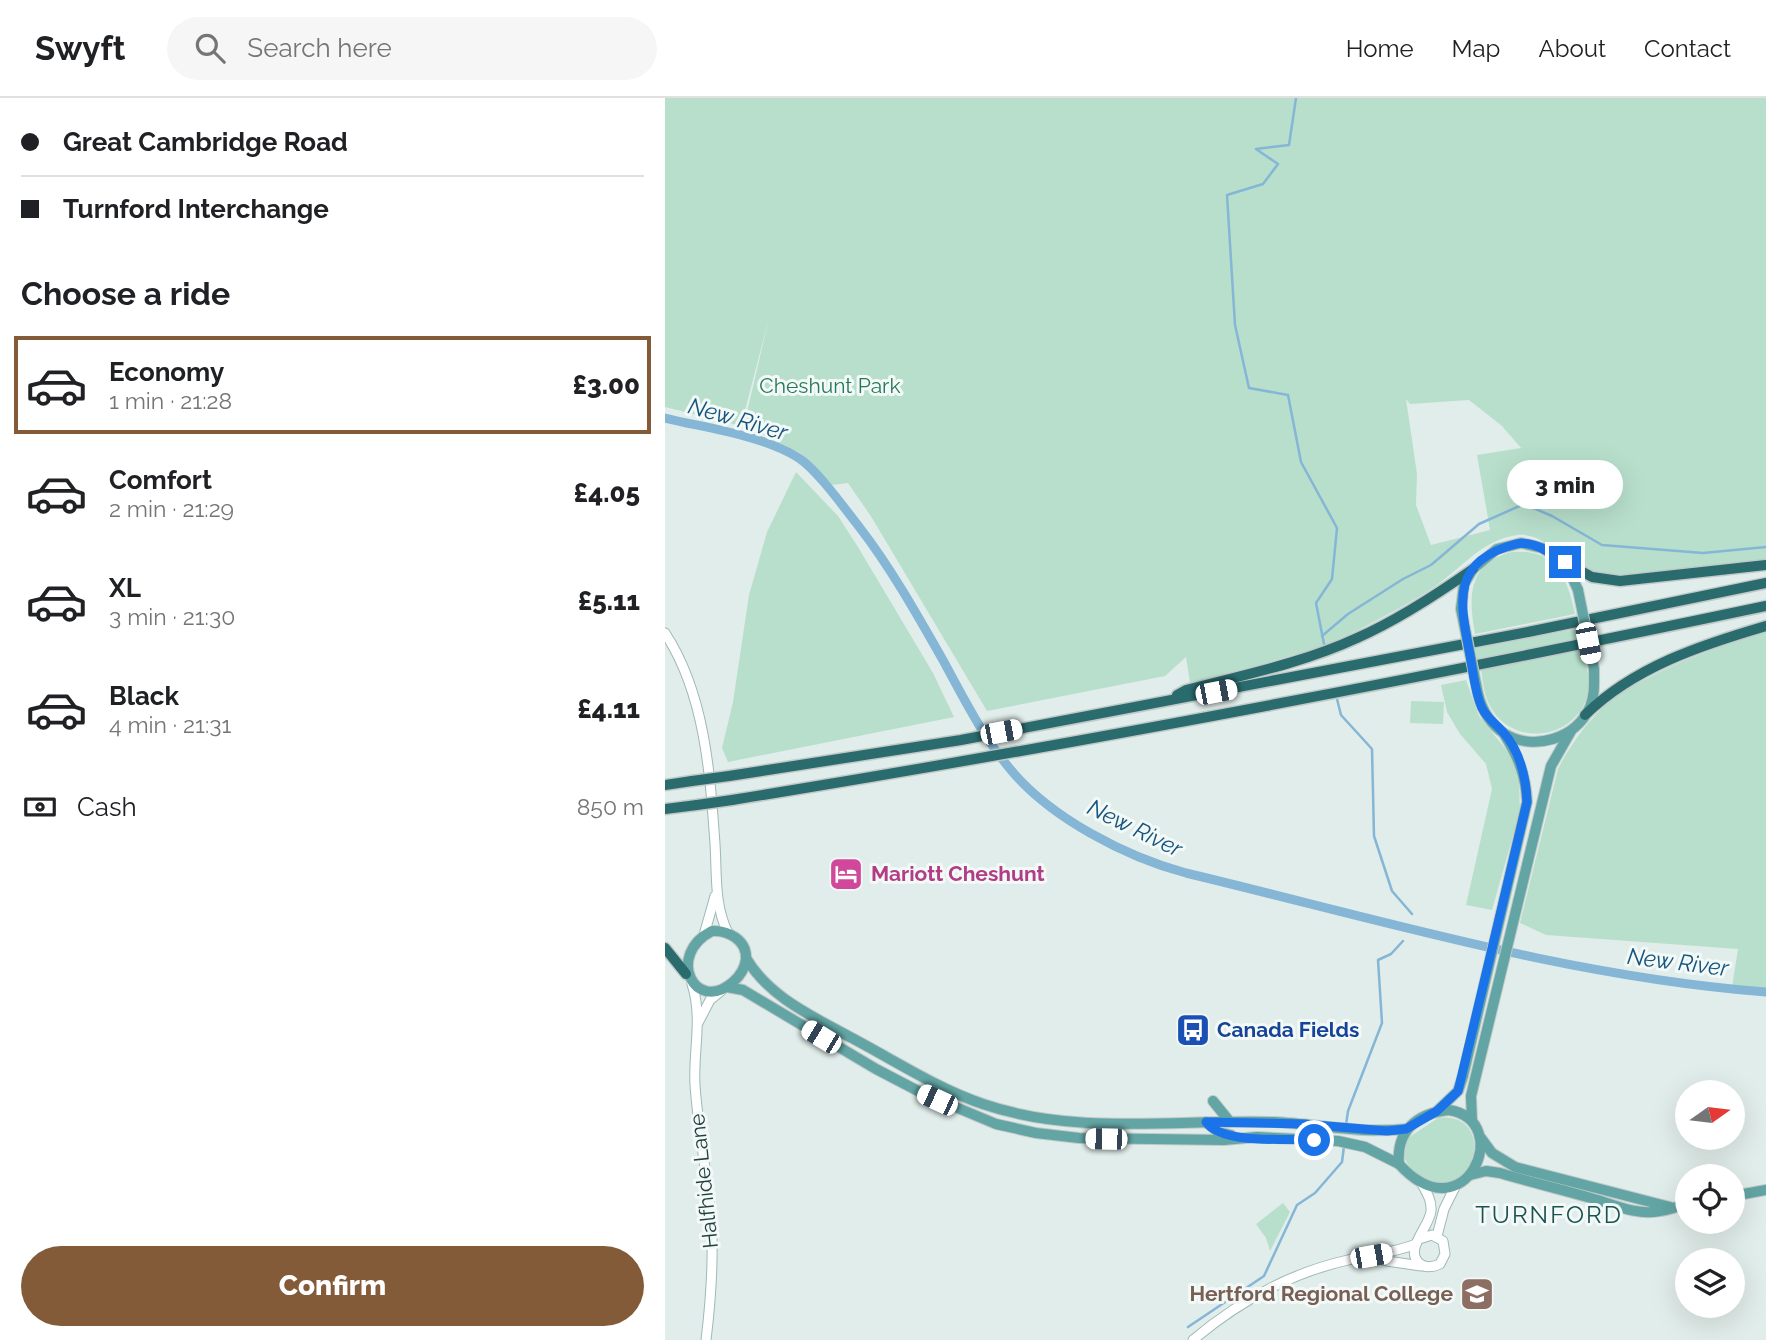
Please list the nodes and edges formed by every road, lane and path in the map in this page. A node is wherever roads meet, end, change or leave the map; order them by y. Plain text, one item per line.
1 (1565, 562) junction
2 (1766, 565) edge
3 (1473, 569) junction
4 (1766, 583) edge
5 (1766, 606) edge
6 (1766, 626) edge
7 (665, 633) edge
8 (1165, 702) junction
9 (1585, 715) junction
10 (1571, 731) junction
11 (1504, 734) junction
12 (665, 785) edge
13 (665, 809) edge
14 (717, 888) junction
15 (728, 933) junction
16 (704, 935) junction
17 (665, 948) edge
18 (746, 958) junction
19 (689, 979) junction
20 (724, 989) junction
21 (698, 1023) junction
22 (1213, 1101) dead end
23 (1437, 1111) junction
24 (1472, 1121) junction
25 (1230, 1122) junction
26 (1210, 1124) junction
27 (1406, 1129) junction
28 (1481, 1137) junction
29 (1238, 1138) junction
30 (1203, 1139) junction
31 (1399, 1164) junction
32 (1470, 1175) junction
33 (1422, 1184) junction
34 (1456, 1185) junction
35 (1766, 1190) edge
36 (1610, 1191) junction
37 (1745, 1194) edge
38 (1595, 1199) junction
39 (1675, 1206) edge
40 (1670, 1207) junction
41 (1437, 1236) junction
42 (1414, 1244) junction
43 (1371, 1256) junction
44 (1422, 1266) junction
45 (706, 1340) edge
46 (1193, 1340) edge

1 - 2 highway
1 - 3 main road
1 - 9 main road, bridge
3 - 8 highway
3 - 11 main road, bridge
4 - 8 highway
5 - 13 highway, bridge
6 - 9 highway
7 - 14 main road
8 - 12 highway, bridge
9 - 10 main road
10 - 11 main road
10 - 24 main road
11 - 23 main road
14 - 15 main road
14 - 16 main road
15 - 16 main road
15 - 18 main road
16 - 19 main road
17 - 19 highway
18 - 20 main road
18 - 26 main road
19 - 20 main road
19 - 21 main road, Halfhide Lane
20 - 21 main road
20 - 30 main road
21 - 45 main road, Halfhide Lane
22 - 25 main road
23 - 24 main road
23 - 27 main road
24 - 28 main road
25 - 26 main road
25 - 27 main road
26 - 29 main road
26 - 30 main road
27 - 31 main road
28 - 32 main road
28 - 36 main road
29 - 30 main road
29 - 31 main road
31 - 33 main road
32 - 34 main road
32 - 38 main road
33 - 34 main road
33 - 42 main road
34 - 41 main road
35 - 37 main road
36 - 38 main road
36 - 40 main road
38 - 40 main road
39 - 40 main road
41 - 42 main road
41 - 44 main road
42 - 43 main road
42 - 44 main road
43 - 44 main road
43 - 46 main road

